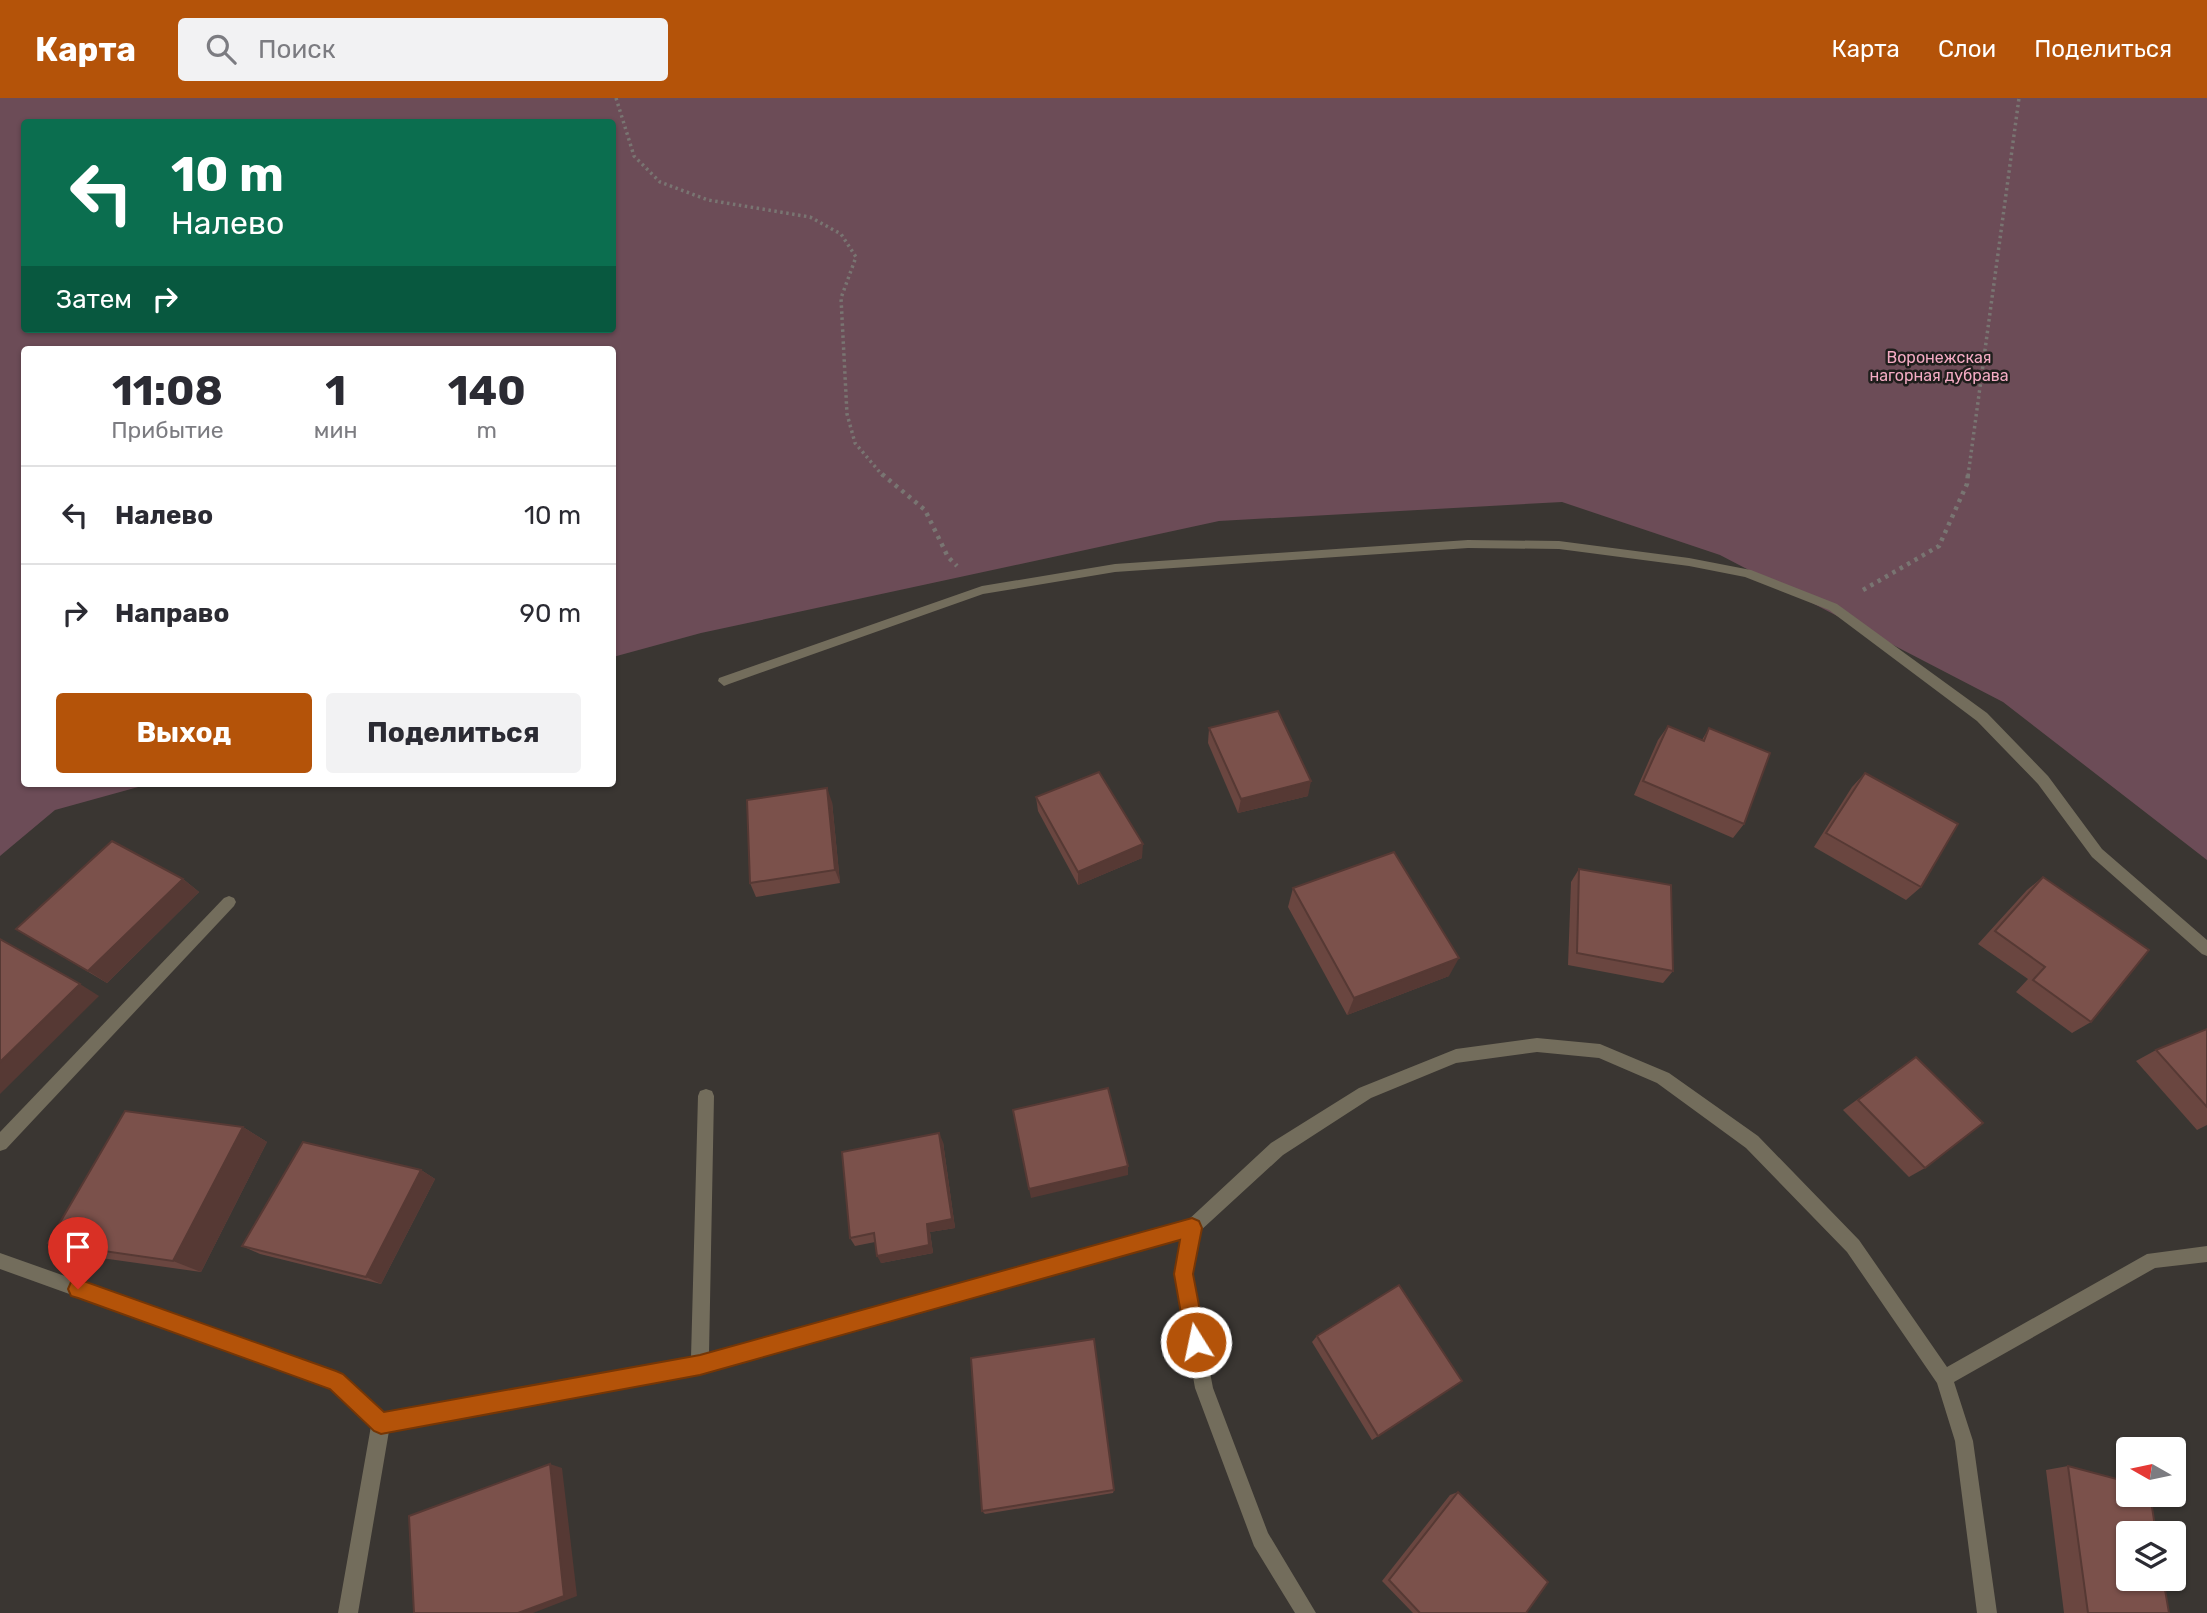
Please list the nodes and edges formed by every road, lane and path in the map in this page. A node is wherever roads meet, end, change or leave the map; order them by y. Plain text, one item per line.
1 (616, 98) edge
2 (2019, 98) edge
3 (982, 590) junction
4 (1833, 607) junction
5 (723, 681) dead end
6 (229, 902) dead end
7 (2207, 949) edge
8 (706, 1096) dead end
9 (0, 1143) edge
10 (1192, 1228) junction
11 (2207, 1254) edge
12 (0, 1261) edge
13 (700, 1365) junction
14 (1944, 1378) junction
15 (381, 1423) junction
16 (348, 1613) edge
17 (1306, 1613) edge
18 (1987, 1613) edge

1 - 3 path
2 - 4 path
3 - 4 street
3 - 5 street
4 - 7 street
6 - 9 street
8 - 13 street
10 - 13 street
10 - 14 street
10 - 17 street
11 - 14 street
12 - 15 street
13 - 15 street
14 - 18 street
15 - 16 street

